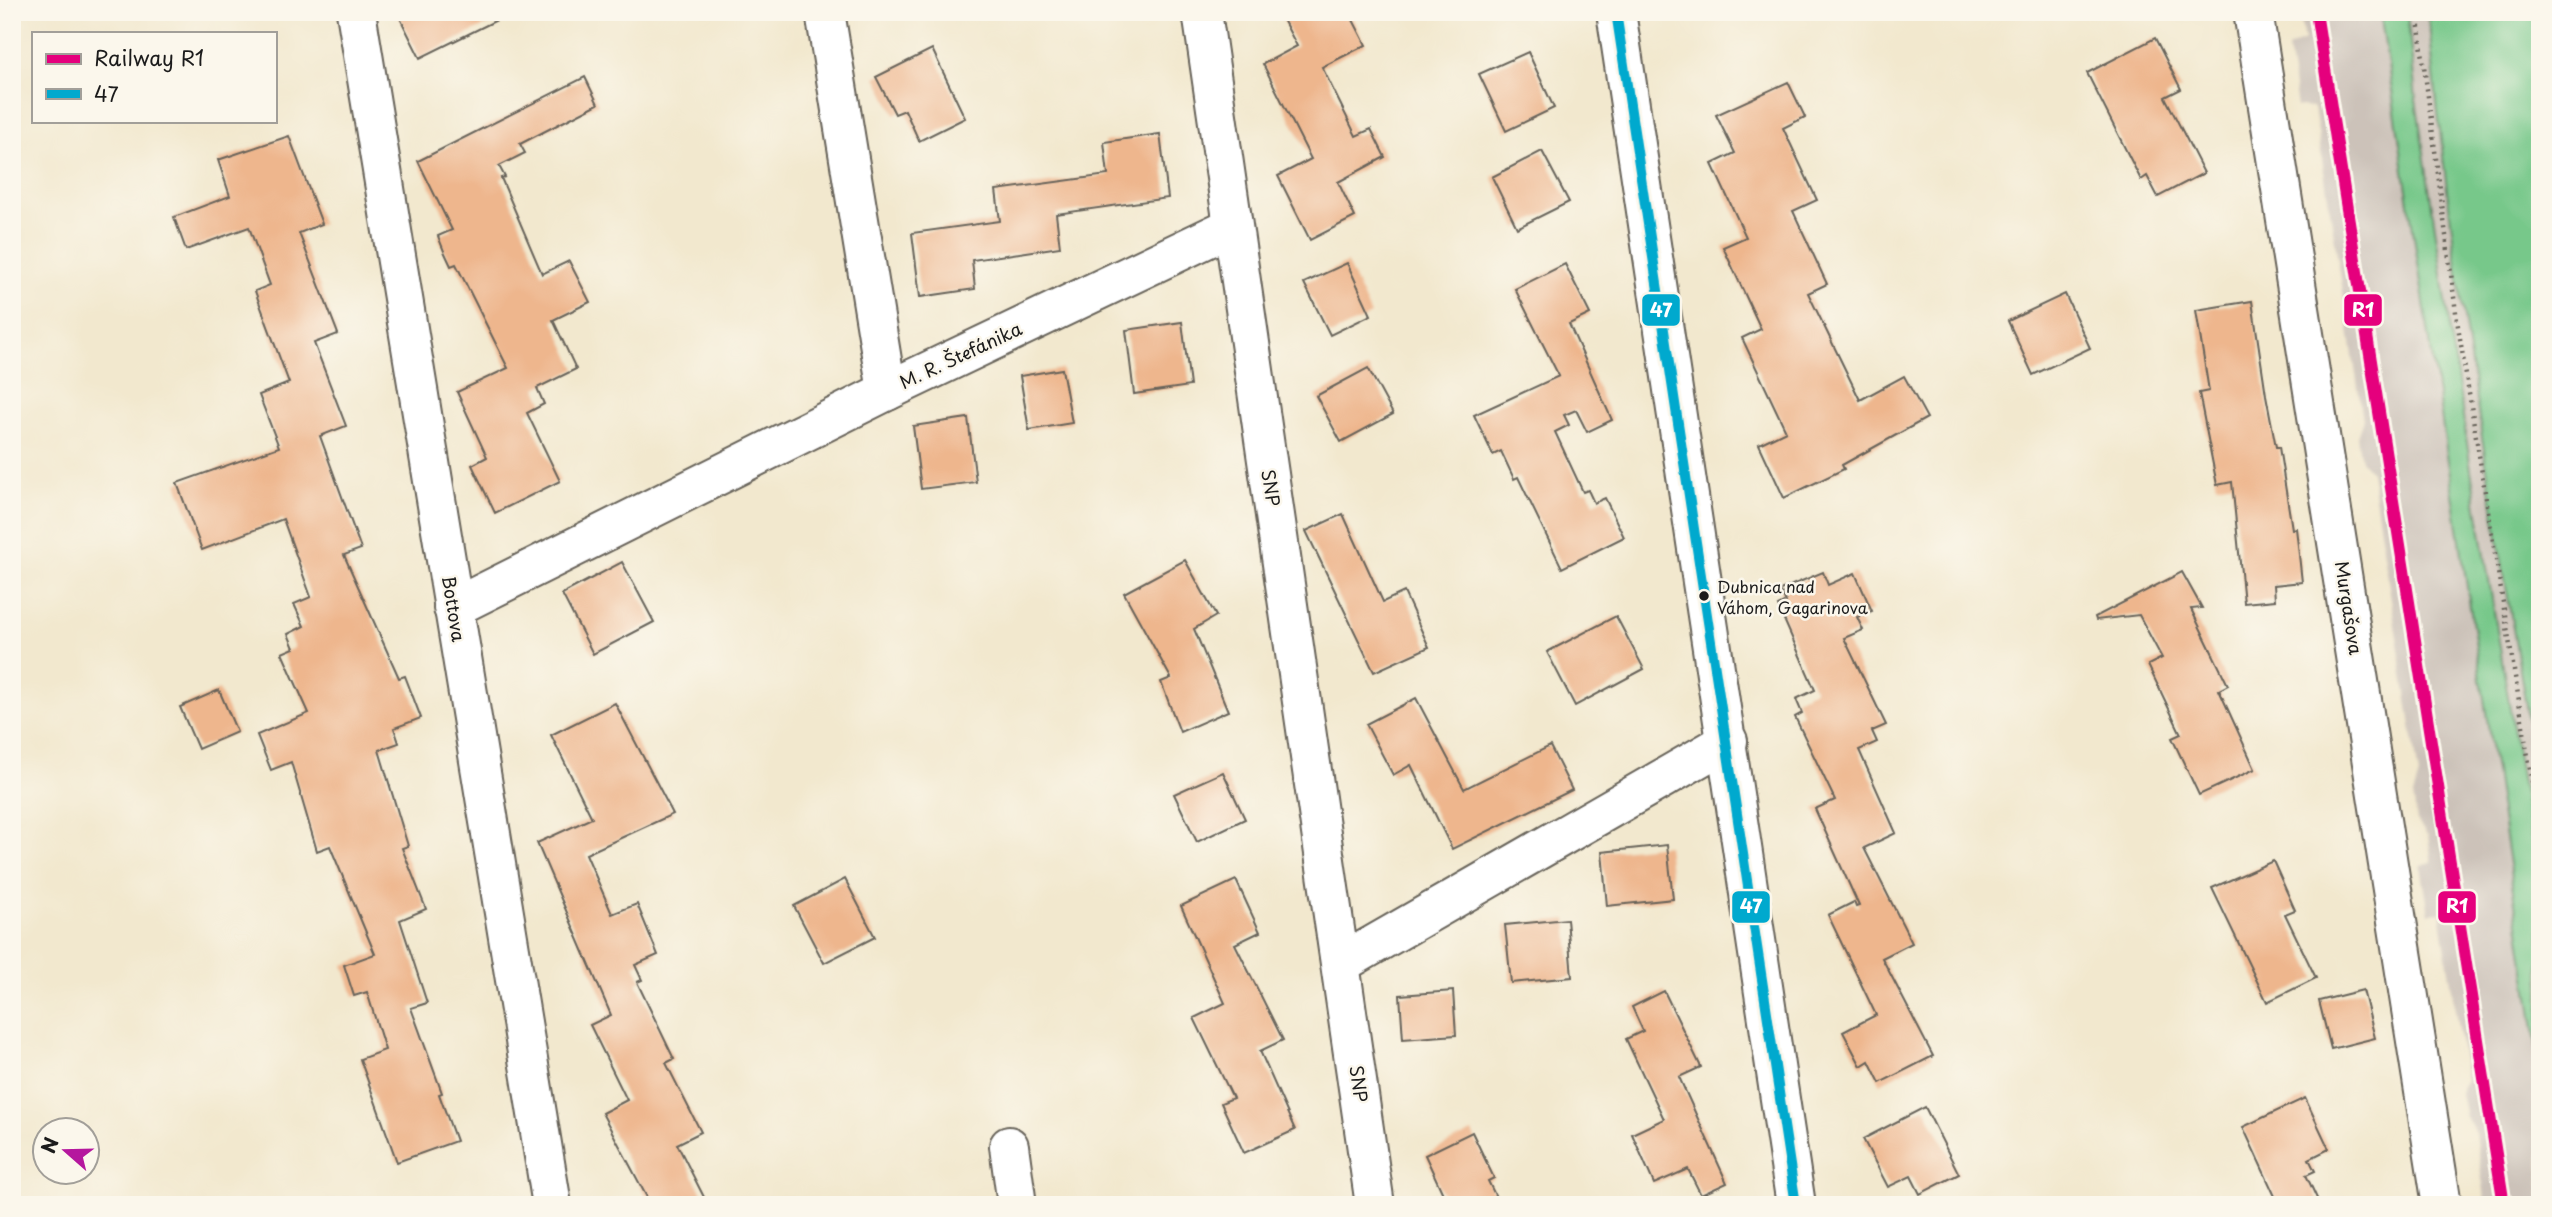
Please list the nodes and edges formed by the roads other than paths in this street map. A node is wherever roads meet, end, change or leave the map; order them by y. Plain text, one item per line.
1 (356, 12) edge
2 (825, 12) edge
3 (1202, 12) edge
4 (1616, 12) edge
5 (2253, 12) edge
6 (1231, 227) junction
7 (887, 391) junction
8 (453, 608) junction
9 (1728, 741) junction
10 (1342, 963) junction
11 (1009, 1146) dead end
12 (552, 1205) edge
13 (1017, 1205) edge
14 (1375, 1205) edge
15 (1796, 1205) edge
16 (2442, 1205) edge

1 - 8 street, Bottova
2 - 7 street, M. R. Štefánika
3 - 6 street, SNP
4 - 9 street
5 - 16 street, Murgašova
6 - 7 street, M. R. Štefánika
6 - 10 street, SNP
7 - 8 street
8 - 12 street, Bottova
9 - 10 street
9 - 15 street
10 - 14 street, SNP
11 - 13 street

